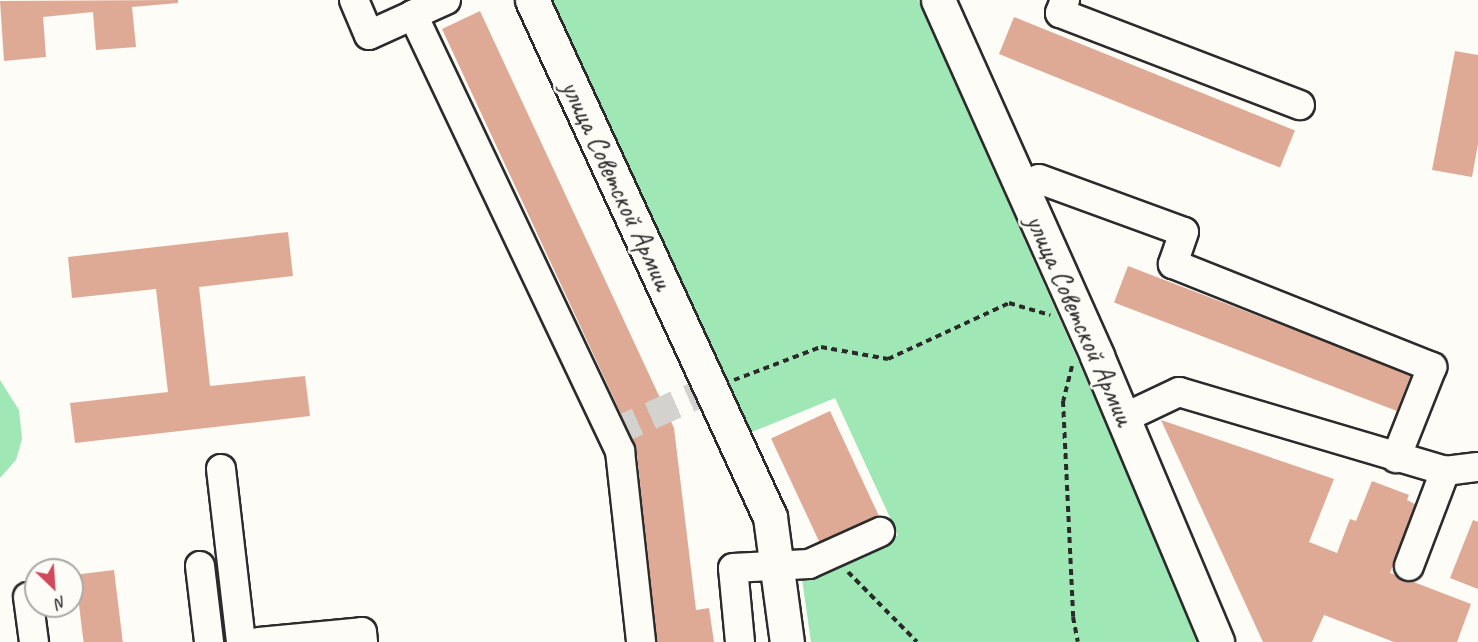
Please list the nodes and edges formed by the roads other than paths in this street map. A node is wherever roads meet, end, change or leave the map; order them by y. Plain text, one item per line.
1 (354, 0) edge
2 (446, 0) edge
3 (532, 0) edge
4 (938, 0) edge
5 (1065, 0) edge
6 (413, 15) junction
7 (1299, 105) dead end
8 (1021, 186) junction
9 (1124, 418) junction
10 (1396, 458) junction
11 (1478, 467) edge
12 (221, 469) dead end
13 (1445, 471) junction
14 (880, 532) dead end
15 (200, 566) dead end
16 (1409, 566) dead end
17 (777, 567) junction
18 (30, 618) edge
19 (33, 642) edge
20 (209, 642) edge
21 (241, 642) edge
22 (259, 642) edge
23 (363, 642) edge
24 (641, 642) edge
25 (740, 642) edge
26 (787, 642) edge
27 (1217, 642) edge

1 - 6 lane
2 - 6 lane
3 - 17 main road, улица Советской Армии
4 - 8 main road, улица Советской Армии
5 - 7 lane
6 - 24 lane
8 - 9 main road, улица Советской Армии
8 - 10 lane
9 - 10 lane
9 - 27 main road, улица Советской Армии
10 - 13 lane
11 - 13 lane
12 - 21 lane
13 - 16 lane
14 - 17 lane
15 - 20 lane
17 - 25 lane
17 - 26 main road, улица Советской Армии
18 - 19 lane
22 - 23 lane

